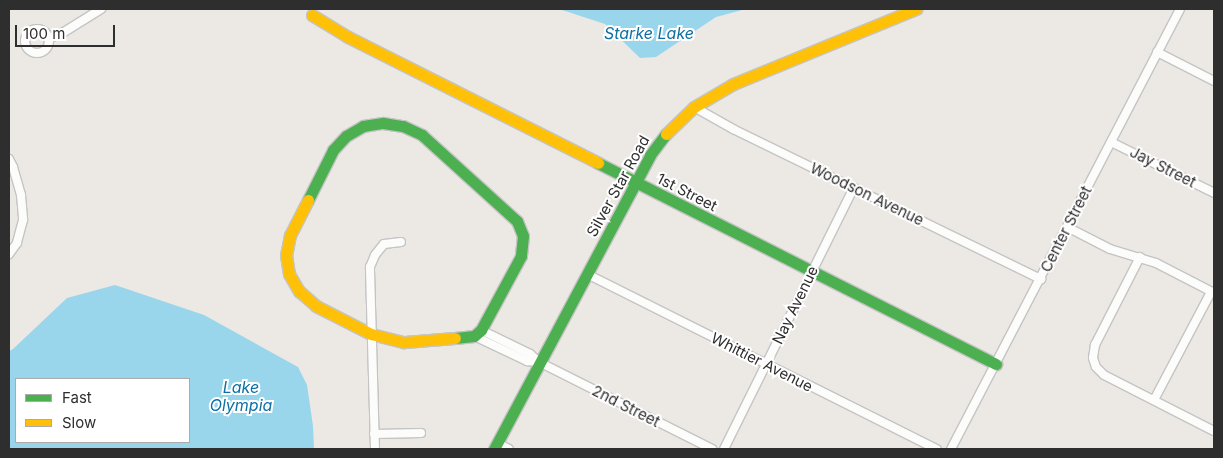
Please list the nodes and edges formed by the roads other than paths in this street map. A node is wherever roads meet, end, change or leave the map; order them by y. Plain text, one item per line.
1 (100, 9) edge
2 (916, 9) edge
3 (1180, 9) edge
4 (312, 15) dead end
5 (48, 39) dead end
6 (1157, 52) junction
7 (1214, 81) edge
8 (694, 107) junction
9 (1111, 142) junction
10 (9, 159) edge
11 (636, 183) junction
12 (854, 187) junction
13 (1214, 193) edge
14 (1067, 227) junction
15 (400, 242) dead end
16 (9, 254) edge
17 (1140, 257) junction
18 (811, 272) junction
19 (587, 274) junction
20 (1041, 279) junction
21 (1213, 293) edge
22 (478, 333) junction
23 (371, 334) junction
24 (540, 362) junction
25 (766, 364) junction
26 (996, 364) junction
27 (1154, 400) junction
28 (1214, 431) edge
29 (421, 433) dead end
30 (374, 434) junction
31 (495, 446) edge
32 (375, 449) edge
33 (509, 449) edge
34 (712, 449) edge
35 (724, 449) edge
36 (937, 449) edge
37 (951, 449) edge

1 - 5 street
2 - 8 street, Silver Star Road
3 - 6 street, Center Street
4 - 11 street, 1st Street
6 - 7 street
6 - 9 street, Center Street
8 - 11 street, Silver Star Road
8 - 12 street, Woodson Avenue
9 - 13 street, Jay Street
9 - 14 street, Center Street
10 - 16 street
11 - 18 street, 1st Street
11 - 19 street, Silver Star Road
12 - 18 street, Nay Avenue
12 - 20 street, Woodson Avenue
14 - 17 street
14 - 20 street, Center Street
15 - 23 street
17 - 21 street
17 - 27 street
18 - 25 street, Nay Avenue
18 - 26 street, 1st Street
19 - 24 street, Silver Star Road
19 - 25 street, Whittier Avenue
20 - 26 street, Center Street
21 - 27 street
22 - 23 street
22 - 23 street
22 - 24 street, 2nd Street
23 - 30 street
24 - 31 street, Silver Star Road
24 - 34 street, 2nd Street
25 - 35 street, Nay Avenue
25 - 36 street, Whittier Avenue
26 - 37 street, Center Street
27 - 28 street
29 - 30 street
30 - 32 street
31 - 33 street

